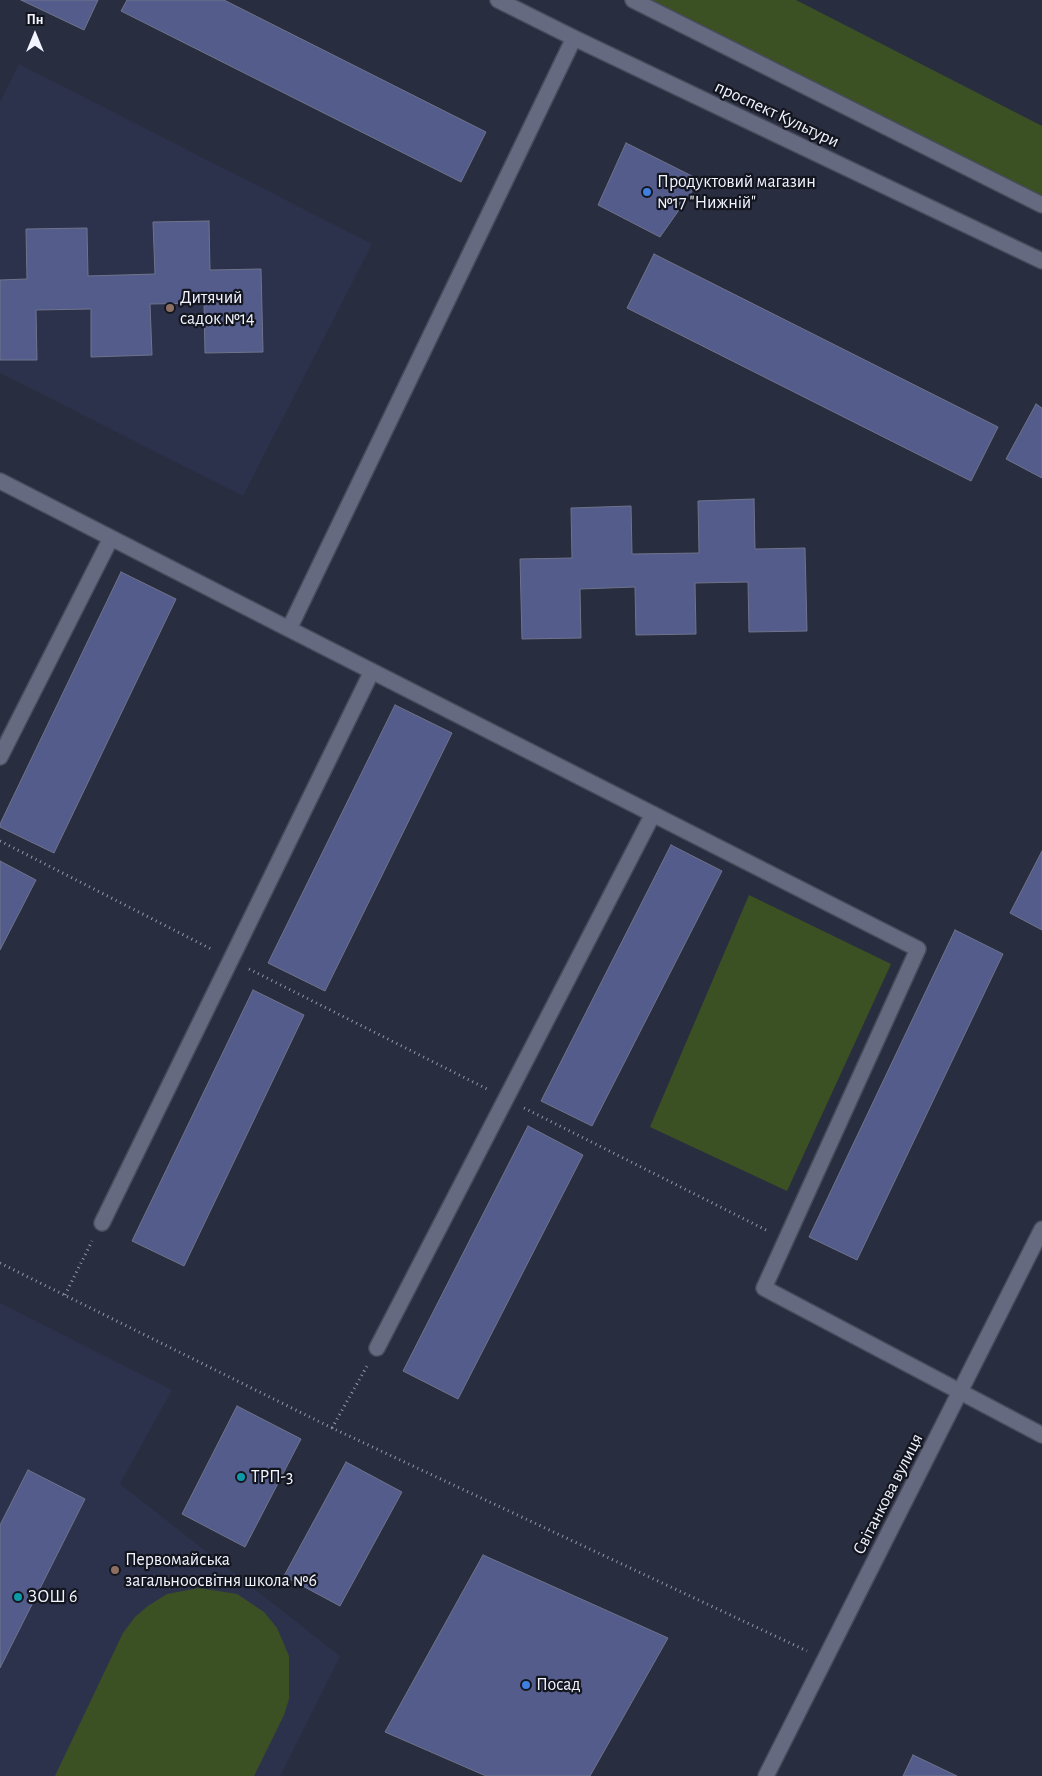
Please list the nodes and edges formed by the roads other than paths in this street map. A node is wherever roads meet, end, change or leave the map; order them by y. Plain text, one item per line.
1 (498, 0) edge
2 (633, 0) edge
3 (574, 38) junction
4 (1042, 205) edge
5 (1042, 261) edge
6 (0, 481) edge
7 (111, 538) junction
8 (289, 629) junction
9 (372, 671) junction
10 (0, 757) edge
11 (653, 814) junction
12 (102, 1223) road end
13 (1042, 1229) edge
14 (377, 1348) road end
15 (961, 1392) junction
16 (1042, 1435) edge
17 (766, 1776) edge

1 - 3 street, проспект Культури
2 - 4 street, проспект Культури
3 - 5 street, проспект Культури
3 - 8 street
6 - 7 street
7 - 8 street
7 - 10 street
8 - 9 street
9 - 11 street
9 - 12 street
11 - 14 street
11 - 15 street
13 - 15 street, Світанкова вулиця
15 - 16 street
15 - 17 street, Світанкова вулиця

